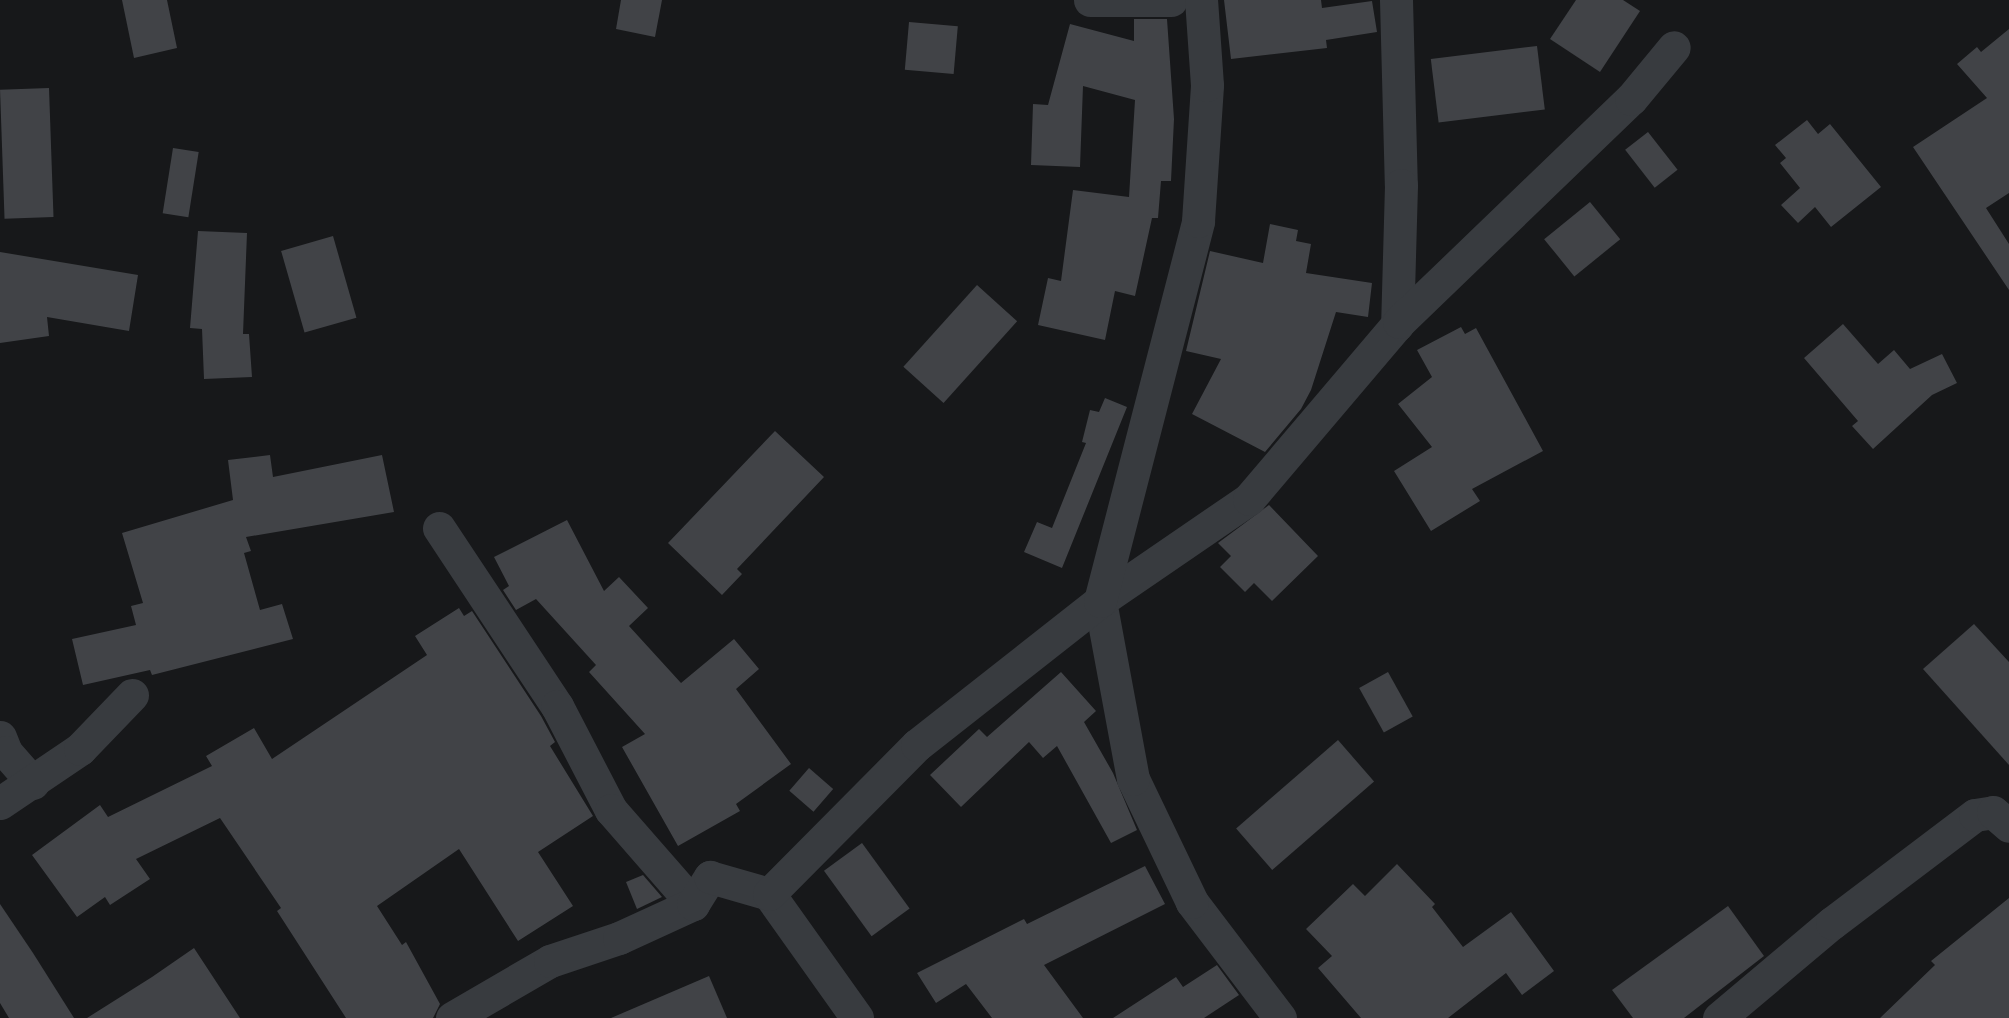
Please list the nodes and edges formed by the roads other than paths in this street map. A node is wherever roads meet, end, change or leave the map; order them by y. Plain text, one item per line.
1 (1090, 0) edge
2 (1171, 0) edge
3 (1201, 0) edge
4 (1396, 0) edge
5 (1674, 47) dead end
6 (1396, 325) junction
7 (439, 528) dead end
8 (1100, 601) junction
9 (132, 694) dead end
10 (0, 737) edge
11 (33, 783) junction
12 (0, 803) edge
13 (2009, 826) edge
14 (768, 894) junction
15 (693, 904) junction
16 (452, 1018) edge
17 (857, 1018) edge
18 (1280, 1018) edge
19 (1719, 1018) edge

1 - 2 street
3 - 8 street
4 - 6 street
5 - 6 street
6 - 8 street
7 - 15 street
8 - 14 street
8 - 18 street
9 - 11 street
10 - 11 street
11 - 12 street
13 - 19 street
14 - 15 street
14 - 17 street
15 - 16 street

